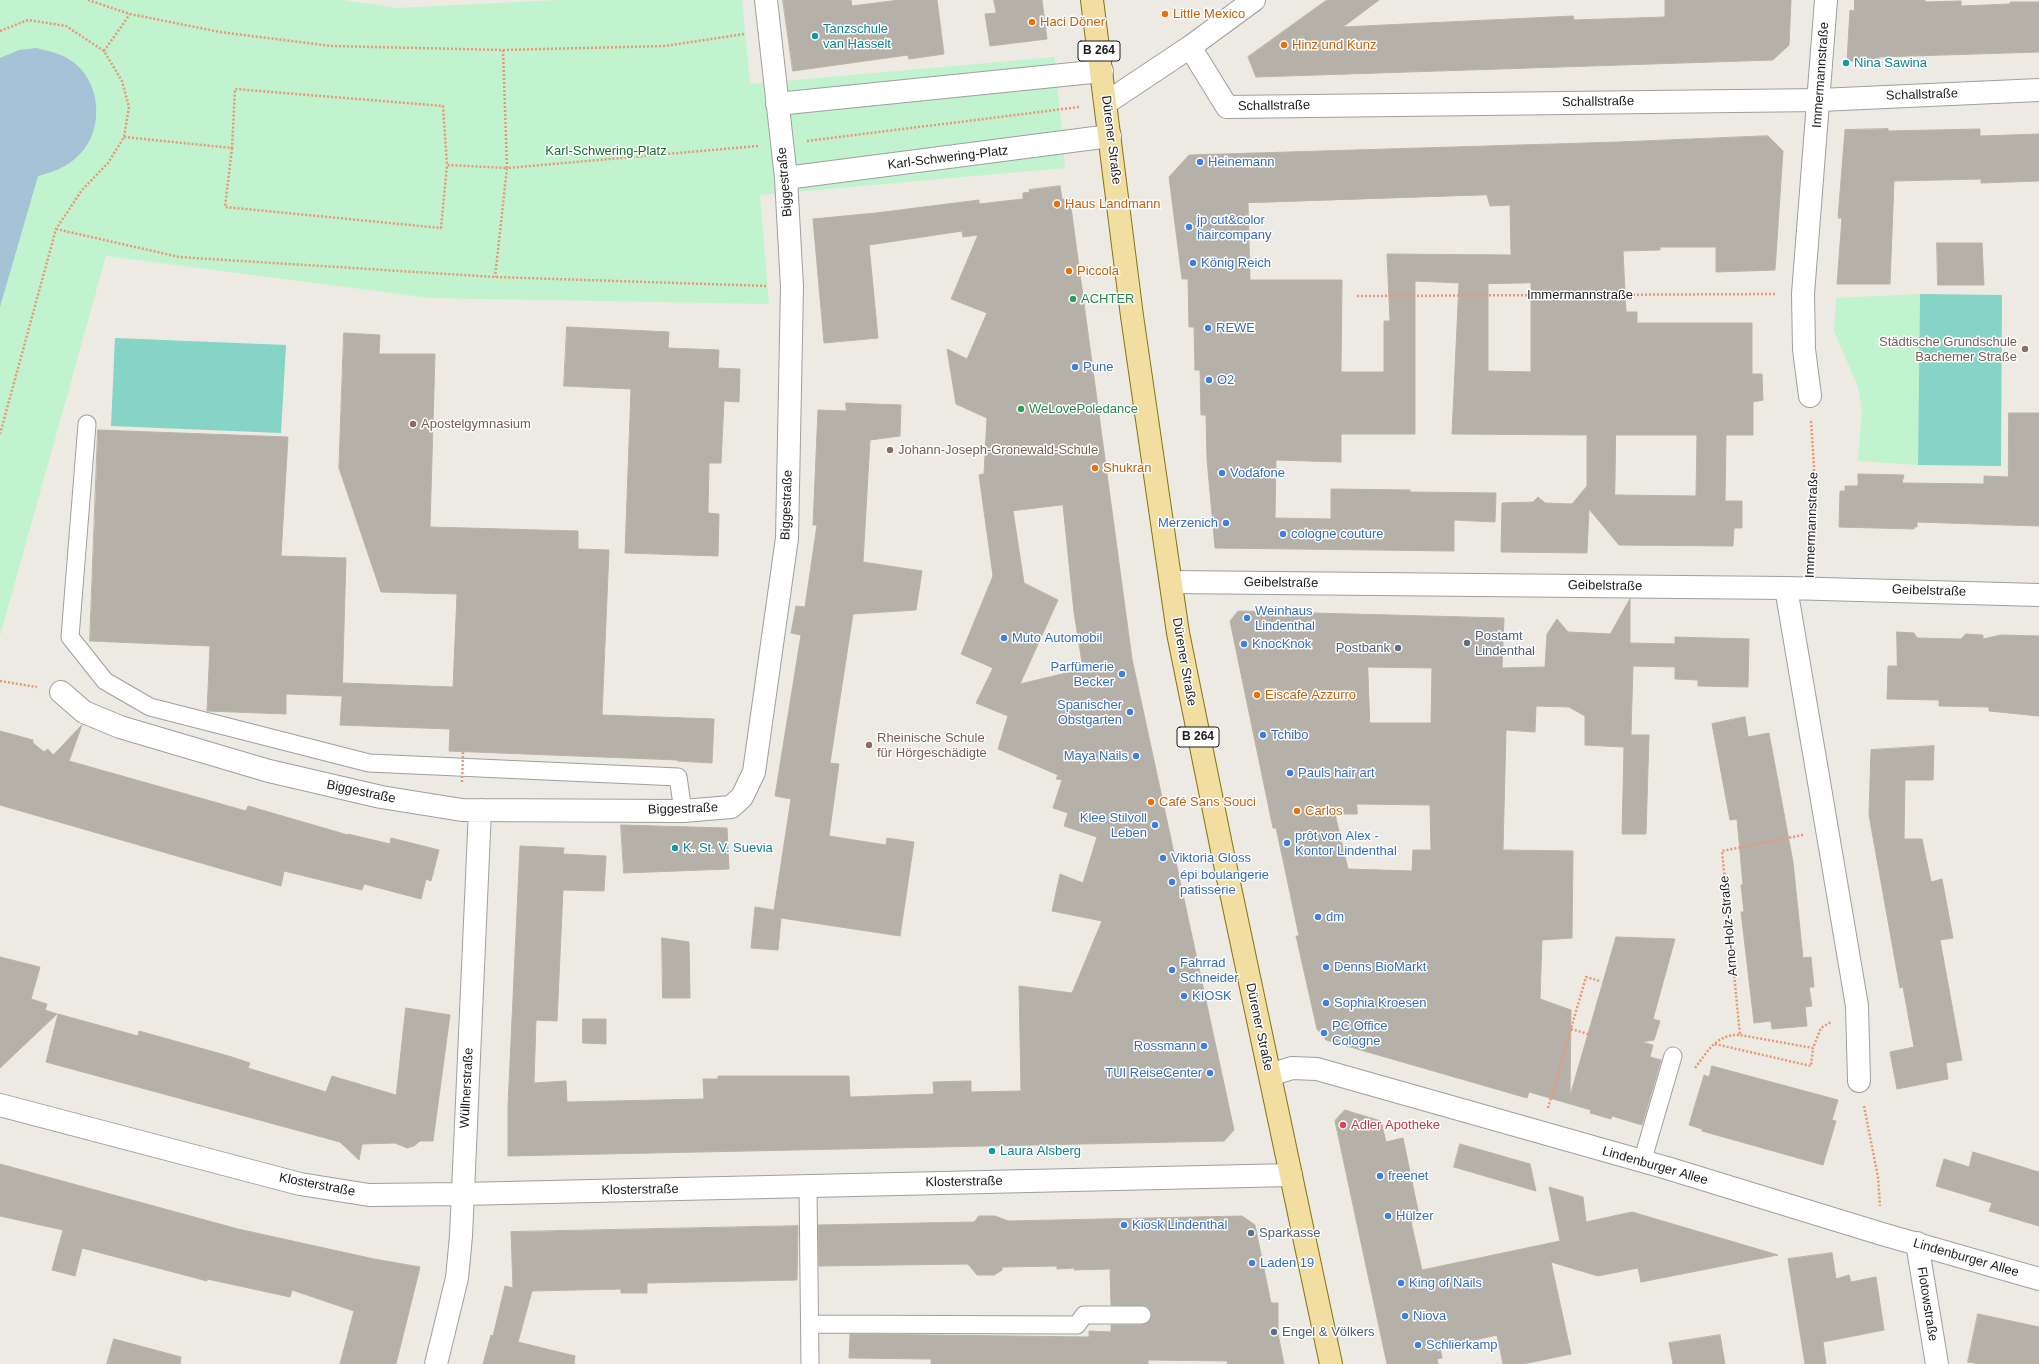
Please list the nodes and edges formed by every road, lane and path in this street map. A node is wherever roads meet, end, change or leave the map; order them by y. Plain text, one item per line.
1 (88, 0) edge
2 (766, 0) edge
3 (1092, 0) edge
4 (1254, 0) edge
5 (1826, 0) edge
6 (130, 14) junction
7 (771, 29) junction
8 (0, 31) edge
9 (1190, 47) junction
10 (104, 50) junction
11 (503, 50) junction
12 (1102, 71) junction
13 (2039, 90) edge
14 (1820, 100) junction
15 (1106, 103) junction
16 (777, 104) junction
17 (1110, 136) junction
18 (124, 137) junction
19 (782, 144) junction
20 (232, 148) junction
21 (447, 166) junction
22 (507, 168) junction
23 (786, 178) junction
24 (56, 229) junction
25 (495, 276) junction
26 (792, 287) junction
27 (1803, 294) junction
28 (1357, 296) dead end
29 (1810, 396) joint
30 (87, 424) dead end
31 (0, 434) edge
32 (1171, 582) junction
33 (1786, 588) junction
34 (1810, 588) junction
35 (2039, 595) edge
36 (0, 681) edge
37 (61, 692) joint
38 (463, 752) dead end
39 (462, 782) dead end
40 (480, 810) junction
41 (683, 811) junction
42 (1828, 830) junction
43 (1600, 981) dead end
44 (1857, 1006) junction
45 (1571, 1029) junction
46 (1591, 1035) dead end
47 (1740, 1036) junction
48 (1714, 1043) junction
49 (1813, 1048) junction
50 (1673, 1056) dead end
51 (1694, 1069) dead end
52 (1270, 1074) junction
53 (1859, 1080) joint
54 (0, 1105) edge
55 (1544, 1134) junction
56 (1642, 1162) junction
57 (1291, 1175) junction
58 (808, 1186) junction
59 (462, 1194) junction
60 (1882, 1234) junction
61 (1917, 1243) junction
62 (2039, 1279) edge
63 (1142, 1315) dead end
64 (810, 1324) junction
65 (436, 1364) edge
66 (810, 1364) edge
67 (1331, 1364) edge
68 (1936, 1364) edge

1 - 6 path
2 - 7 street, Biggestraße
3 - 12 main road, Dürener Straße / B 264
4 - 9 street
5 - 14 street, Immermannstraße
6 - 10 path
6 - 11 path
7 - 11 path
7 - 16 street, Biggestraße
8 - 10 path
9 - 14 street, Schallstraße
9 - 15 street
10 - 18 path
11 - 22 path
12 - 15 main road, Dürener Straße / B 264
12 - 16 street
13 - 14 street, Schallstraße
14 - 27 street, Immermannstraße
15 - 17 main road, Dürener Straße / B 264
15 - 19 path
16 - 19 street, Biggestraße
17 - 23 street, Karl-Schwering-Platz
17 - 32 main road, Dürener Straße / B 264
18 - 20 path
18 - 24 path
19 - 22 path
19 - 23 street, Biggestraße
20 - 21 path
20 - 21 path
21 - 22 path
22 - 25 path
23 - 26 street, Biggestraße
24 - 25 path
24 - 31 path
25 - 26 path
26 - 41 street, Biggestraße
27 - 28 path, Immermannstraße
27 - 29 street, Immermannstraße
29 - 34 path, Immermannstraße
30 - 41 lane
32 - 33 street, Geibelstraße
32 - 52 main road, Dürener Straße / B 264
33 - 34 street, Geibelstraße
33 - 42 street
34 - 35 street, Geibelstraße
36 - 37 path
37 - 40 street, Biggestraße
38 - 39 path, bridge
40 - 41 street, Biggestraße
40 - 59 street, Wüllnerstraße
42 - 44 street
42 - 47 path, Arno-Holz-Straße
43 - 45 path
44 - 49 path
44 - 53 street
45 - 46 path
45 - 55 path
47 - 48 path
47 - 49 path
48 - 49 path
48 - 51 path
50 - 56 lane
52 - 55 street, Lindenburger Allee
52 - 57 main road, Dürener Straße / B 264
53 - 60 path
54 - 59 street, Klosterstraße
55 - 56 street, Lindenburger Allee
56 - 60 street, Lindenburger Allee
57 - 58 street, Klosterstraße
57 - 67 main road, Dürener Straße / B 264
58 - 59 street, Klosterstraße
58 - 64 lane
59 - 65 street, Wüllnerstraße
60 - 61 street, Lindenburger Allee
61 - 62 street, Lindenburger Allee
61 - 68 street, Flotowstraße
63 - 64 lane
64 - 66 lane

